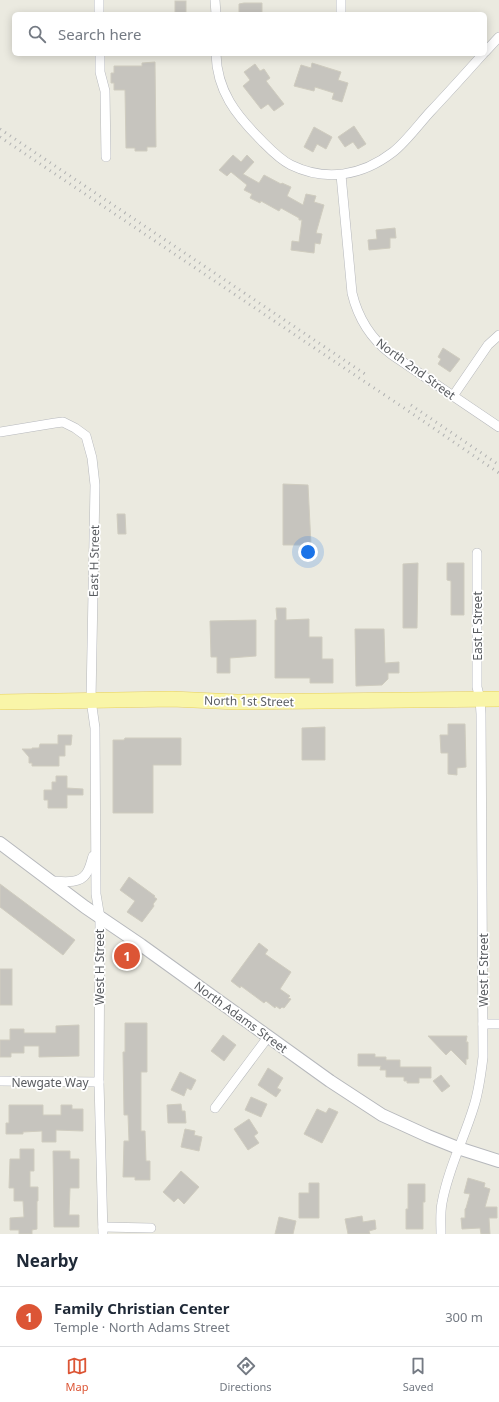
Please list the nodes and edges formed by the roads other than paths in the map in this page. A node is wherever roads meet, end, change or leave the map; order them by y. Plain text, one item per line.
1 (99, 0) edge
2 (216, 0) edge
3 (341, 0) edge
4 (99, 12) edge
5 (216, 12) edge
6 (340, 12) edge
7 (499, 37) edge
8 (487, 50) edge
9 (100, 56) edge
10 (216, 56) edge
11 (481, 56) edge
12 (106, 157) dead end
13 (341, 175) junction
14 (499, 335) edge
15 (453, 396) junction
16 (499, 427) edge
17 (0, 432) edge
18 (477, 553) dead end
19 (480, 699) junction
20 (499, 699) edge
21 (91, 700) junction
22 (0, 702) edge
23 (0, 843) edge
24 (95, 851) junction
25 (49, 881) junction
26 (100, 918) junction
27 (483, 1024) junction
28 (499, 1024) edge
29 (268, 1037) junction
30 (0, 1081) edge
31 (99, 1082) junction
32 (215, 1108) dead end
33 (458, 1148) junction
34 (499, 1161) edge
35 (151, 1228) dead end
36 (103, 1231) edge
37 (442, 1234) edge

1 - 4 street
2 - 5 street
3 - 6 street
7 - 8 street
9 - 12 street
10 - 13 street
11 - 13 street
13 - 15 street, North 2nd Street
14 - 15 street
15 - 16 street, North 2nd Street
17 - 21 street, East H Street
18 - 19 street, East F Street
19 - 20 main road, North 1st Street
19 - 21 main road, North 1st Street
19 - 27 street, West F Street
21 - 22 main road, North 1st Street
21 - 24 street, West H Street
23 - 25 street, North Adams Street
24 - 25 street
24 - 26 street, West H Street
25 - 26 street, North Adams Street
26 - 29 street, North Adams Street
26 - 31 street, West H Street
27 - 28 street
27 - 33 street, West F Street
29 - 32 street
29 - 33 street, North Adams Street
30 - 31 street, Newgate Way
31 - 36 street, West H Street
33 - 34 street, North Adams Street
33 - 37 street, West F Street
35 - 36 street

